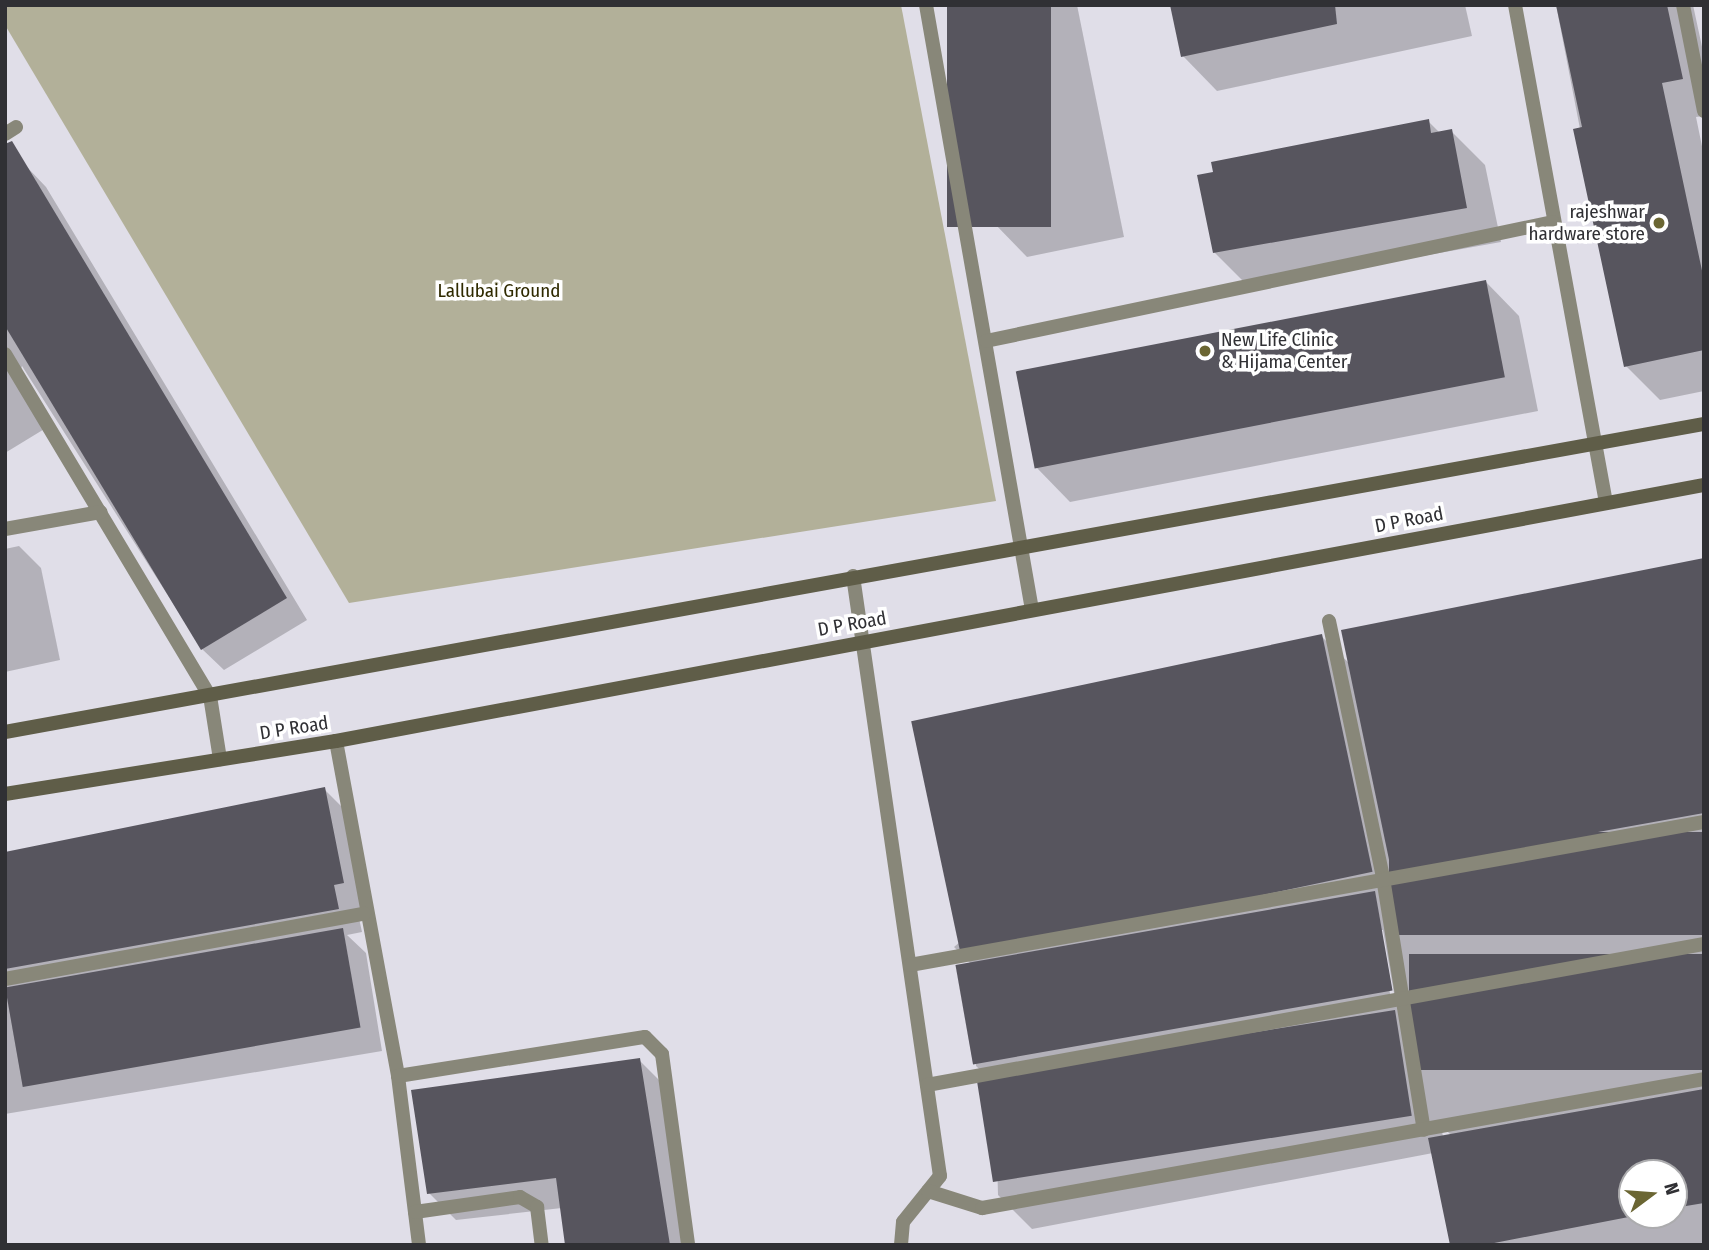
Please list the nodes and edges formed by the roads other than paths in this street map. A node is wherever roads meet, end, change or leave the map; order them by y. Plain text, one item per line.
1 (926, 5) edge
2 (1515, 5) edge
3 (1683, 5) edge
4 (1704, 111) edge
5 (1553, 222) junction
6 (986, 341) junction
7 (5, 354) edge
8 (1704, 424) edge
9 (1593, 445) junction
10 (1704, 485) edge
11 (1606, 503) junction
12 (100, 512) junction
13 (5, 529) edge
14 (1018, 546) junction
15 (853, 576) junction
16 (1032, 610) junction
17 (1329, 621) dead end
18 (865, 641) junction
19 (210, 696) junction
20 (5, 732) edge
21 (336, 741) junction
22 (220, 759) junction
23 (5, 794) edge
24 (1704, 822) edge
25 (1383, 878) junction
26 (364, 914) junction
27 (1704, 944) edge
28 (910, 965) junction
29 (5, 979) edge
30 (1403, 997) junction
31 (398, 1076) junction
32 (1704, 1079) edge
33 (927, 1085) junction
34 (1423, 1129) junction
35 (928, 1191) junction
36 (415, 1212) junction
37 (419, 1245) edge
38 (542, 1245) edge
39 (688, 1245) edge
40 (901, 1245) edge

1 - 6 street
2 - 5 street
3 - 4 street
5 - 6 street
5 - 9 street
6 - 14 street
7 - 12 street
8 - 9 street
9 - 11 street
9 - 14 street
10 - 11 street, D P Road
11 - 16 street, D P Road
12 - 13 street
12 - 19 street
14 - 15 street
14 - 16 street
15 - 18 street
15 - 19 street
16 - 18 street, D P Road
17 - 25 street
18 - 21 street, D P Road
18 - 28 street
19 - 20 street
19 - 22 street
21 - 22 street, D P Road
21 - 26 street
22 - 23 street, D P Road
24 - 25 street
25 - 28 street
25 - 30 street
26 - 29 street
26 - 31 street
27 - 30 street
28 - 33 street
30 - 33 street
30 - 34 street
31 - 36 street
31 - 39 street
32 - 34 street
33 - 35 street
34 - 35 street
35 - 40 street
36 - 37 street
36 - 38 street

